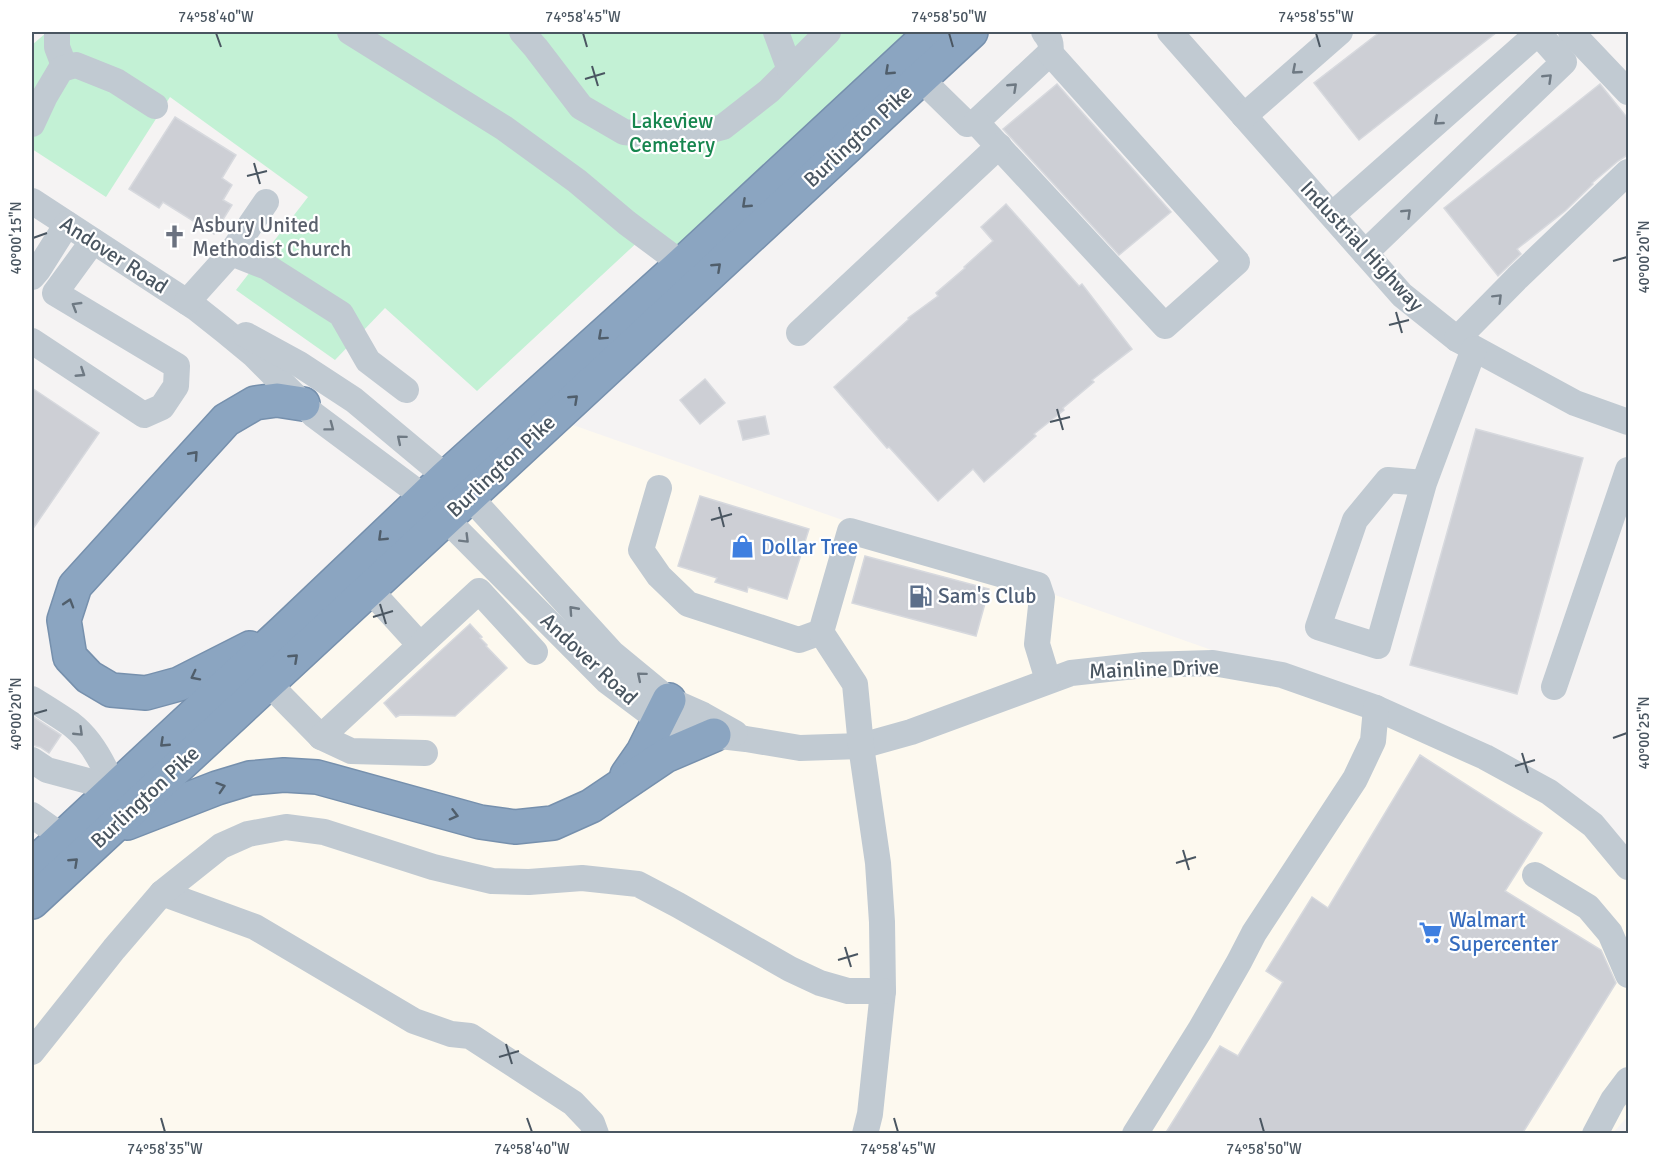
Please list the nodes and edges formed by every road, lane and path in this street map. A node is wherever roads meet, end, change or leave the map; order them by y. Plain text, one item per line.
1 (57, 32) edge
2 (350, 32) edge
3 (522, 32) edge
4 (776, 32) edge
5 (828, 32) edge
6 (932, 32) edge
7 (971, 32) edge
8 (1170, 32) edge
9 (1340, 32) edge
10 (1570, 32) edge
11 (1047, 42) edge
12 (65, 68) junction
13 (790, 70) junction
14 (921, 78) junction
15 (1629, 92) edge
16 (155, 106) dead end
17 (1244, 116) junction
18 (976, 122) junction
19 (32, 124) edge
20 (999, 146) junction
21 (1629, 171) edge
22 (32, 201) edge
23 (266, 202) dead end
24 (1332, 215) junction
25 (67, 224) junction
26 (93, 241) junction
27 (231, 253) junction
28 (1365, 253) junction
29 (682, 264) junction
30 (32, 278) edge
31 (191, 305) junction
32 (799, 333) dead end
33 (32, 341) edge
34 (1466, 344) junction
35 (406, 390) dead end
36 (303, 404) junction
37 (1629, 422) edge
38 (1629, 470) edge
39 (1424, 483) junction
40 (659, 488) dead end
41 (446, 497) junction
42 (369, 589) junction
43 (284, 631) junction
44 (821, 632) junction
45 (420, 645) junction
46 (536, 652) dead end
47 (1048, 681) junction
48 (268, 682) junction
49 (1554, 687) dead end
50 (32, 699) edge
51 (1377, 708) junction
52 (664, 710) junction
53 (321, 737) junction
54 (730, 737) junction
55 (861, 746) junction
56 (425, 753) dead end
57 (32, 760) edge
58 (617, 789) junction
59 (114, 790) junction
60 (32, 815) edge
61 (108, 831) junction
62 (63, 837) junction
63 (32, 866) edge
64 (1629, 867) edge
65 (1535, 875) dead end
66 (162, 893) junction
67 (32, 902) edge
68 (1629, 975) edge
69 (882, 991) junction
70 (32, 1052) edge
71 (1629, 1080) edge
72 (596, 1134) edge
73 (865, 1134) edge
74 (1135, 1134) edge
75 (1595, 1134) edge

1 - 12 street
2 - 29 street
3 - 13 street
4 - 13 street
5 - 13 street
6 -> 29 highway, Burlington Pike
7 - 14 highway, Burlington Pike
8 - 17 street, Industrial Highway
9 -> 17 street
10 - 15 street
18 -> 11 street
11 - 20 street
12 - 16 street
12 - 19 street
14 - 18 street
41 -> 14 highway, Burlington Pike
17 - 24 street, Industrial Highway
18 - 20 street
20 - 32 street
34 -> 21 street
22 - 25 street, Andover Road
23 - 27 street
24 - 28 street, Industrial Highway
28 -> 24 street
25 - 26 street, Andover Road
25 - 30 street
26 - 31 street, Andover Road
33 -> 26 street
27 - 31 street
27 - 35 street
28 - 34 street, Industrial Highway
29 -> 41 highway, Burlington Pike
31 - 36 street, Andover Road
41 -> 31 street, Andover Road
34 - 37 street, Industrial Highway
34 - 39 street
36 -> 41 street, Andover Road
43 -> 36 highway
38 - 49 street
39 - 39 street
40 - 44 street
41 - 42 highway, Burlington Pike
41 -> 43 highway, Burlington Pike
41 - 52 street, Andover Road
42 - 45 street
48 -> 42 highway, Burlington Pike
43 -> 59 highway, Burlington Pike
44 - 47 street
44 - 55 street
45 - 46 street
45 - 53 street
47 - 51 street, Mainline Drive
47 - 55 street, Mainline Drive
48 - 53 street
48 - 61 highway, Burlington Pike
50 -> 59 street
51 - 64 street, Mainline Drive
51 - 74 street
52 - 54 street, Andover Road
52 - 58 highway
53 - 56 street
54 - 55 street, Mainline Drive
54 - 58 highway
55 - 69 street
57 - 59 street
61 -> 58 highway
59 - 62 highway, Burlington Pike
60 - 62 street
67 -> 61 highway, Burlington Pike
62 - 63 highway, Burlington Pike
65 - 68 street
66 - 69 street
66 - 70 street
66 - 72 street
69 - 73 street
71 - 75 street

